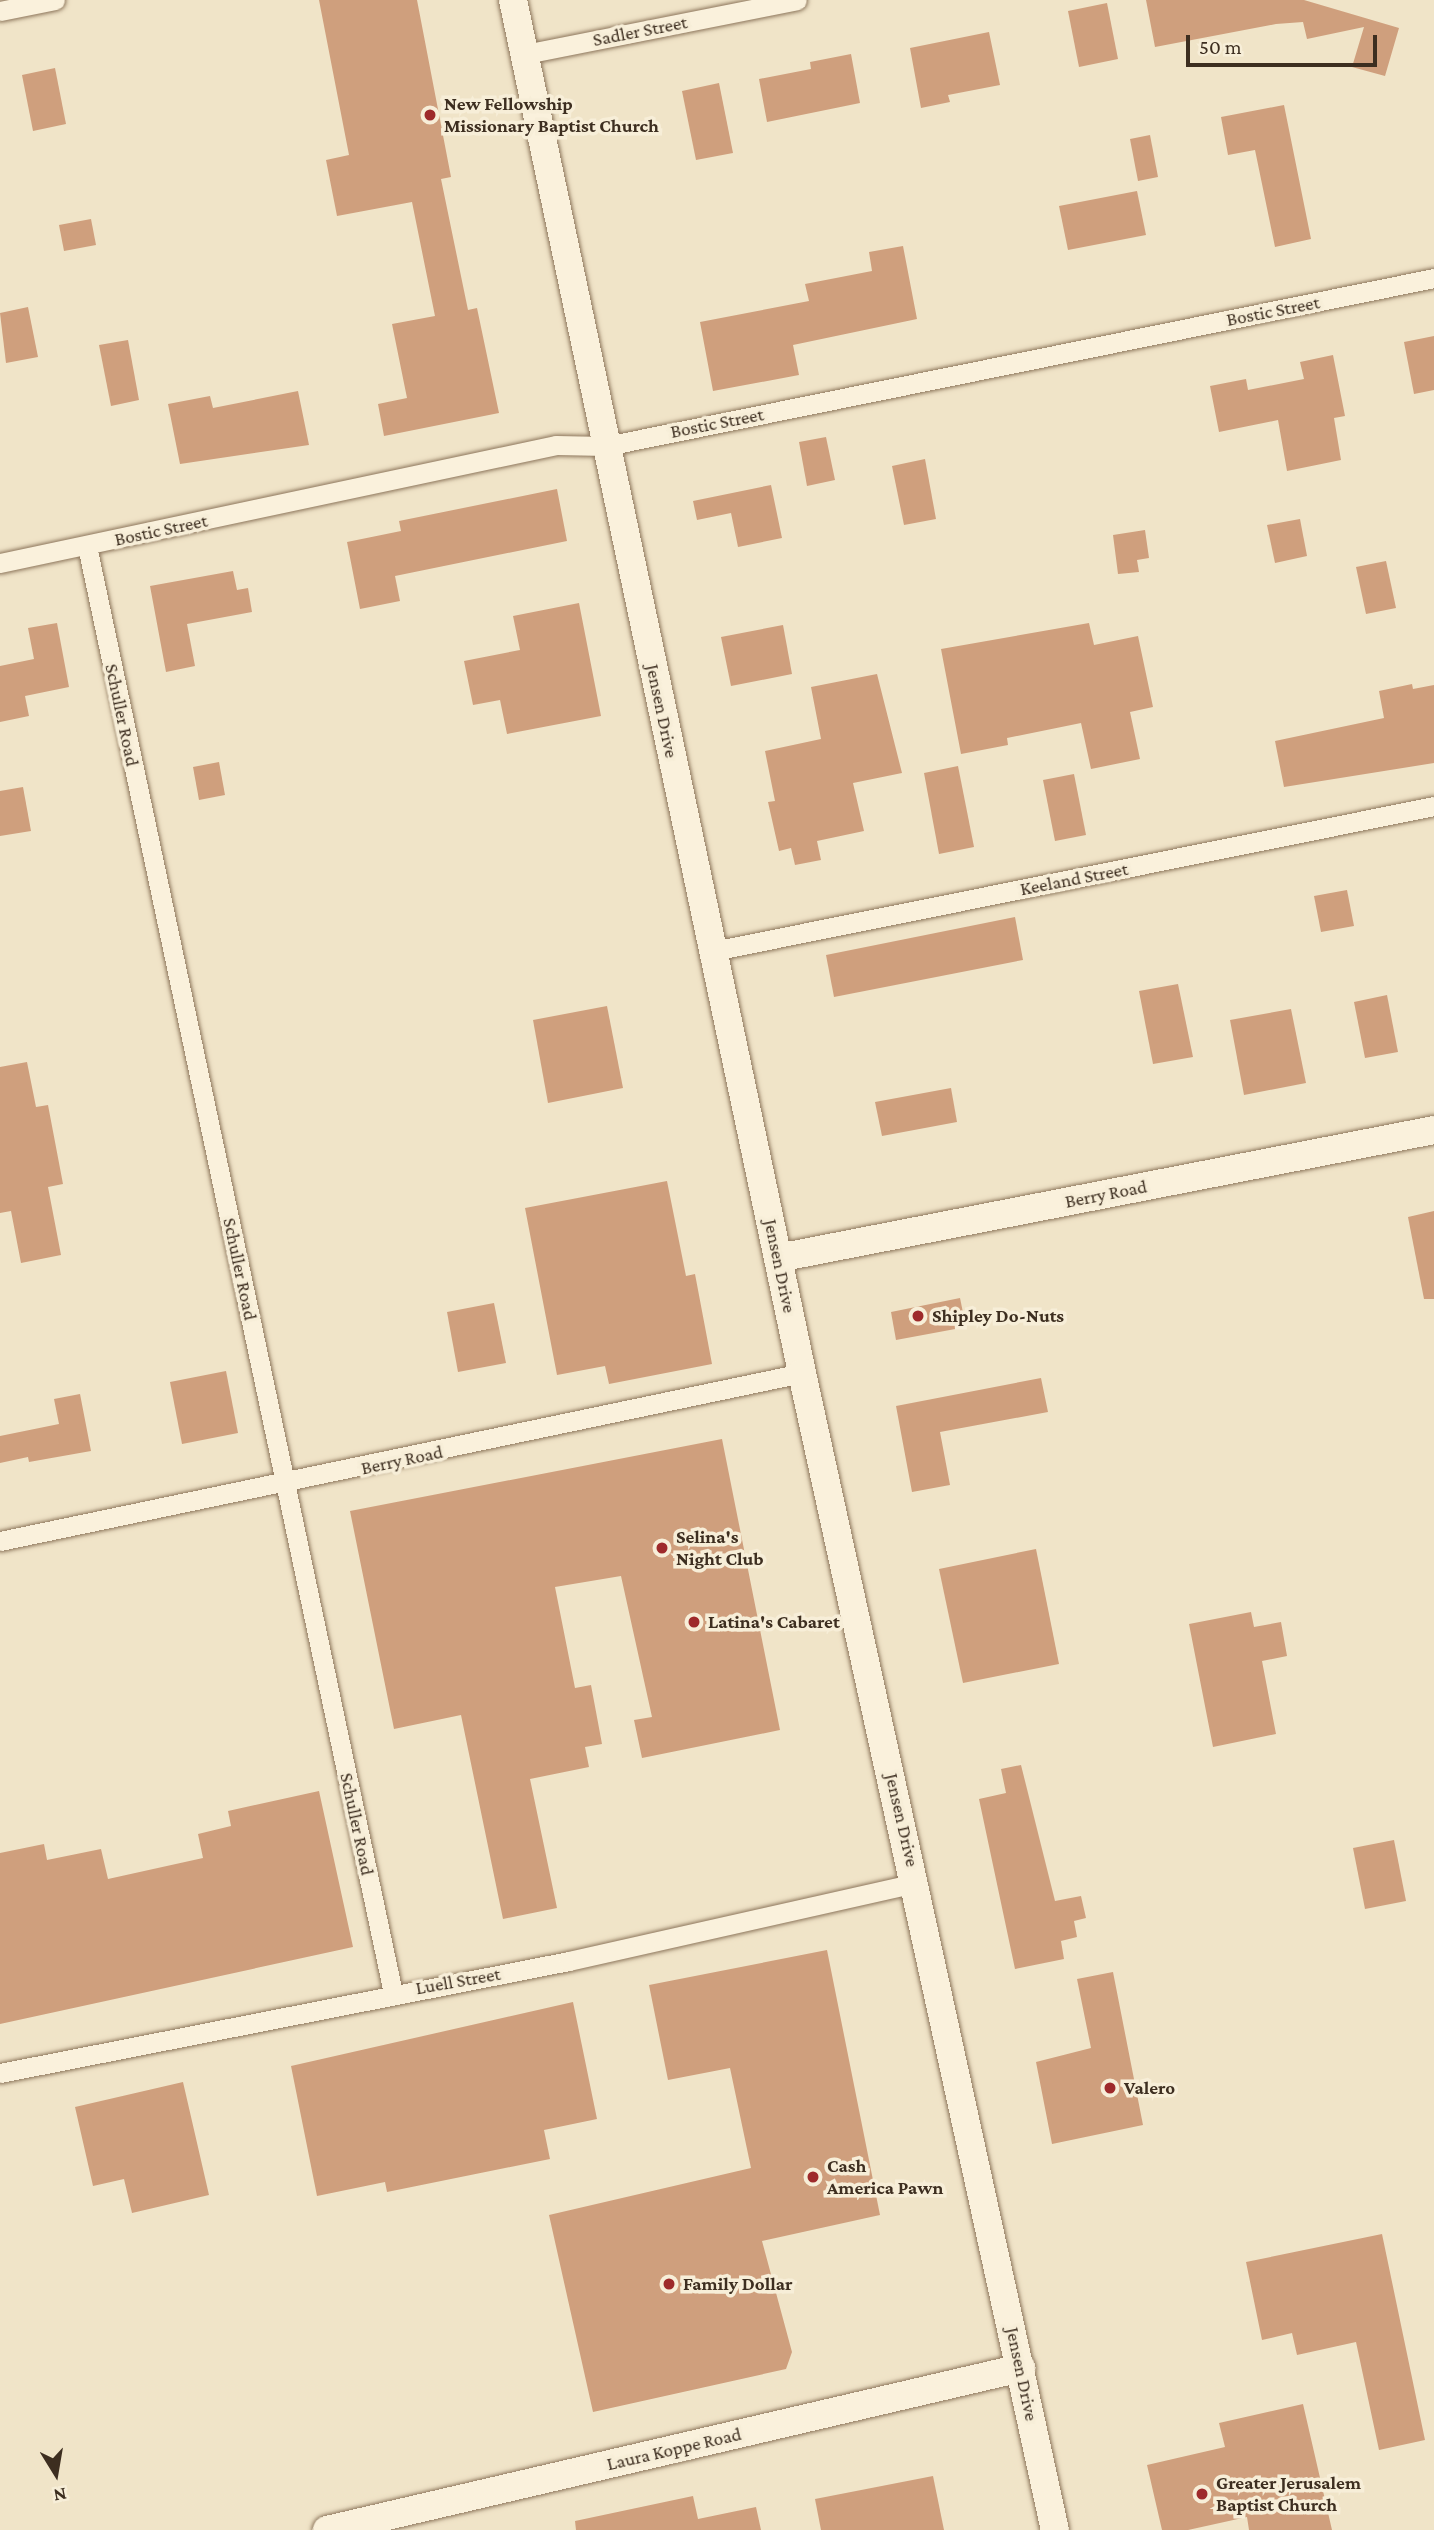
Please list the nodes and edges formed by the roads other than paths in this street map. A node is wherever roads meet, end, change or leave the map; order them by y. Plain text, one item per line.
1 (55, 0) edge
2 (513, 0) edge
3 (797, 0) edge
4 (0, 11) edge
5 (525, 54) junction
6 (1434, 278) edge
7 (606, 446) junction
8 (87, 546) junction
9 (0, 563) edge
10 (1434, 806) edge
11 (713, 951) junction
12 (1434, 1130) edge
13 (778, 1258) junction
14 (802, 1374) junction
15 (285, 1485) junction
16 (0, 1541) edge
17 (916, 1883) junction
18 (393, 1993) junction
19 (0, 2073) edge
20 (1021, 2368) junction
21 (327, 2530) edge
22 (1055, 2530) edge

1 - 4 street
2 - 5 main road, Jensen Drive
3 - 5 street, Sadler Street
5 - 7 main road, Jensen Drive
6 - 7 street, Bostic Street
7 - 8 street, Bostic Street
7 - 11 main road, Jensen Drive
8 - 9 street, Bostic Street
8 - 15 street, Schuller Road
10 - 11 street, Keeland Street
11 - 13 main road, Jensen Drive
12 - 13 main road, Berry Road
13 - 14 main road, Jensen Drive
14 - 15 street, Berry Road
14 - 17 main road, Jensen Drive
15 - 16 street, Berry Road
15 - 18 street, Schuller Road
17 - 18 street, Luell Street
17 - 20 main road, Jensen Drive
18 - 19 street, Luell Street
20 - 21 main road, Laura Koppe Road
20 - 22 main road, Jensen Drive

